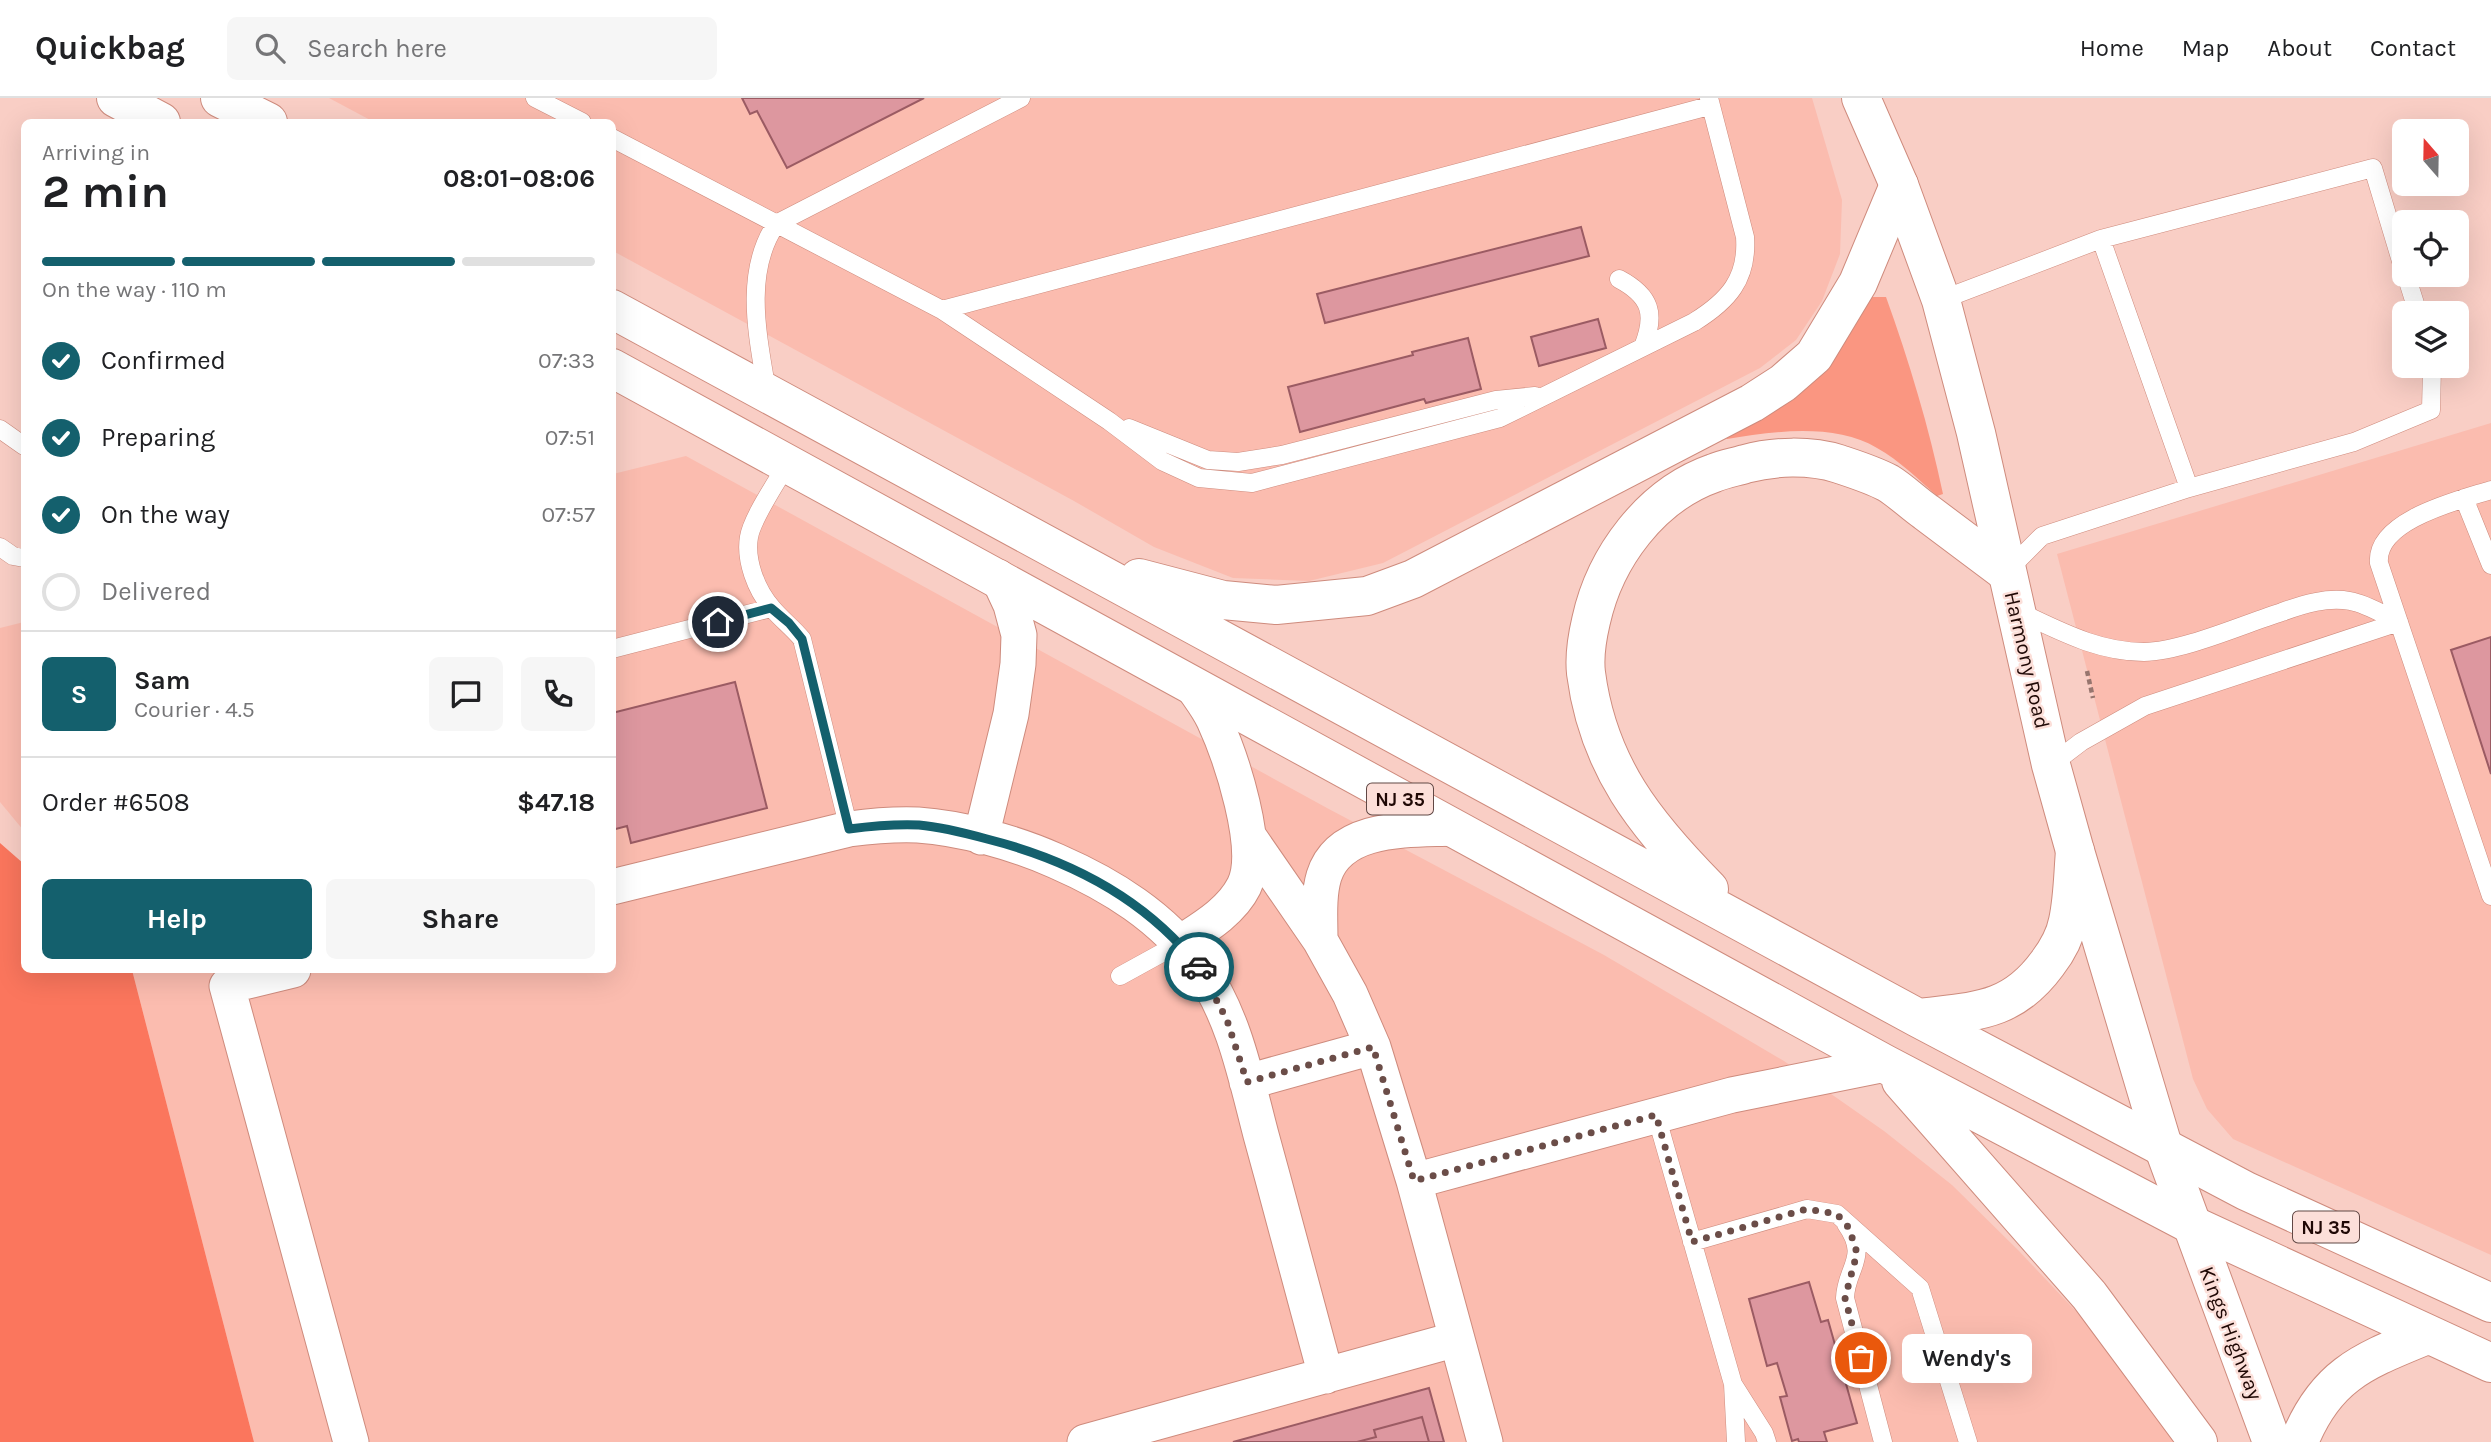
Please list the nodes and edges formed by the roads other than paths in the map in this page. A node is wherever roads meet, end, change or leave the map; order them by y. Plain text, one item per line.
1 (116, 98) edge
2 (220, 98) edge
3 (535, 98) edge
4 (1021, 98) edge
5 (1861, 98) edge
6 (1709, 102) edge
7 (155, 119) edge
8 (262, 119) edge
9 (576, 119) edge
10 (616, 140) edge
11 (1899, 185) junction
12 (776, 223) junction
13 (2392, 230) edge
14 (2101, 239) junction
15 (1619, 279) dead end
16 (1941, 300) junction
17 (942, 310) junction
18 (616, 311) edge
19 (1643, 347) junction
20 (616, 370) edge
21 (2432, 378) edge
22 (767, 392) junction
23 (0, 429) edge
24 (21, 444) edge
25 (787, 464) junction
26 (2189, 488) junction
27 (2491, 490) edge
28 (2464, 498) junction
29 (0, 547) edge
30 (21, 557) edge
31 (1080, 563) junction
32 (2491, 565) edge
33 (2006, 572) junction
34 (998, 578) junction
35 (771, 608) junction
36 (2015, 610) junction
37 (2399, 622) junction
38 (616, 648) edge
39 (1191, 684) junction
40 (2051, 765) junction
41 (1452, 828) junction
42 (849, 829) junction
43 (981, 837) junction
44 (1249, 837) junction
45 (2074, 851) junction
46 (616, 886) edge
47 (2491, 897) edge
48 (1737, 918) junction
49 (1320, 940) junction
50 (1180, 943) junction
51 (268, 973) edge
52 (1120, 976) dead end
53 (225, 978) edge
54 (1918, 1018) junction
55 (1373, 1047) junction
56 (1885, 1064) junction
57 (1247, 1082) junction
58 (1656, 1115) junction
59 (2162, 1146) junction
60 (1414, 1181) junction
61 (1837, 1214) junction
62 (2190, 1224) junction
63 (1692, 1242) junction
64 (2491, 1303) edge
65 (2427, 1335) junction
66 (1457, 1339) junction
67 (2491, 1363) edge
68 (1326, 1376) junction
69 (1733, 1384) junction
70 (351, 1442) edge
71 (1085, 1442) edge
72 (1485, 1442) edge
73 (1736, 1442) edge
74 (1767, 1442) edge
75 (1883, 1442) edge
76 (1968, 1442) edge
77 (2198, 1442) edge
78 (2272, 1442) edge
79 (2299, 1442) edge

1 - 7 main road
2 - 8 main road
3 - 9 lane
4 - 12 lane
5 - 11 main road, Harmony Road
6 - 17 lane
6 - 19 lane
10 - 12 lane
11 - 16 main road, Harmony Road
11 - 31 main road
12 - 17 lane
12 - 22 lane
13 - 14 lane
14 - 16 lane
14 - 26 lane
15 - 19 lane
16 - 33 main road, Harmony Road
17 - 19 lane
18 - 22 main road, NJ 35
20 - 25 main road, NJ 35
21 - 26 lane
22 - 31 main road, NJ 35
23 - 24 lane
25 - 34 main road, NJ 35
25 - 35 lane
26 - 33 lane
27 - 28 lane
28 - 32 lane
28 - 37 lane
29 - 30 lane
31 - 48 main road, NJ 35
33 - 36 main road, Harmony Road
33 - 48 main road
34 - 39 main road, NJ 35
34 - 43 street
35 - 38 lane
35 - 42 lane
36 - 37 lane
36 - 40 main road, Harmony Road
37 - 40 lane
37 - 47 lane
39 - 41 main road, NJ 35
39 - 44 street
40 - 45 main road, Harmony Road
41 - 49 street
41 - 56 main road, NJ 35
42 - 43 street
42 - 46 street
43 - 50 street
44 - 49 street
44 - 50 street
45 - 54 main road
45 - 59 main road, Harmony Road
48 - 54 main road, NJ 35
49 - 55 street
50 - 52 lane
50 - 57 street
51 - 53 street
53 - 70 street
54 - 59 main road, NJ 35
55 - 57 street
55 - 60 street
56 - 58 street
56 - 62 main road, NJ 35
56 - 77 main road
57 - 68 street
58 - 60 street
58 - 63 lane
59 - 62 main road, Harmony Road
59 - 64 main road, NJ 35
60 - 66 street
61 - 63 lane
61 - 75 lane
61 - 76 lane
62 - 65 main road, NJ 35
62 - 78 main road, Kings Highway
63 - 69 lane
65 - 67 main road, NJ 35
65 - 79 main road
66 - 68 street
66 - 72 street
68 - 71 street
69 - 73 lane
69 - 74 lane

